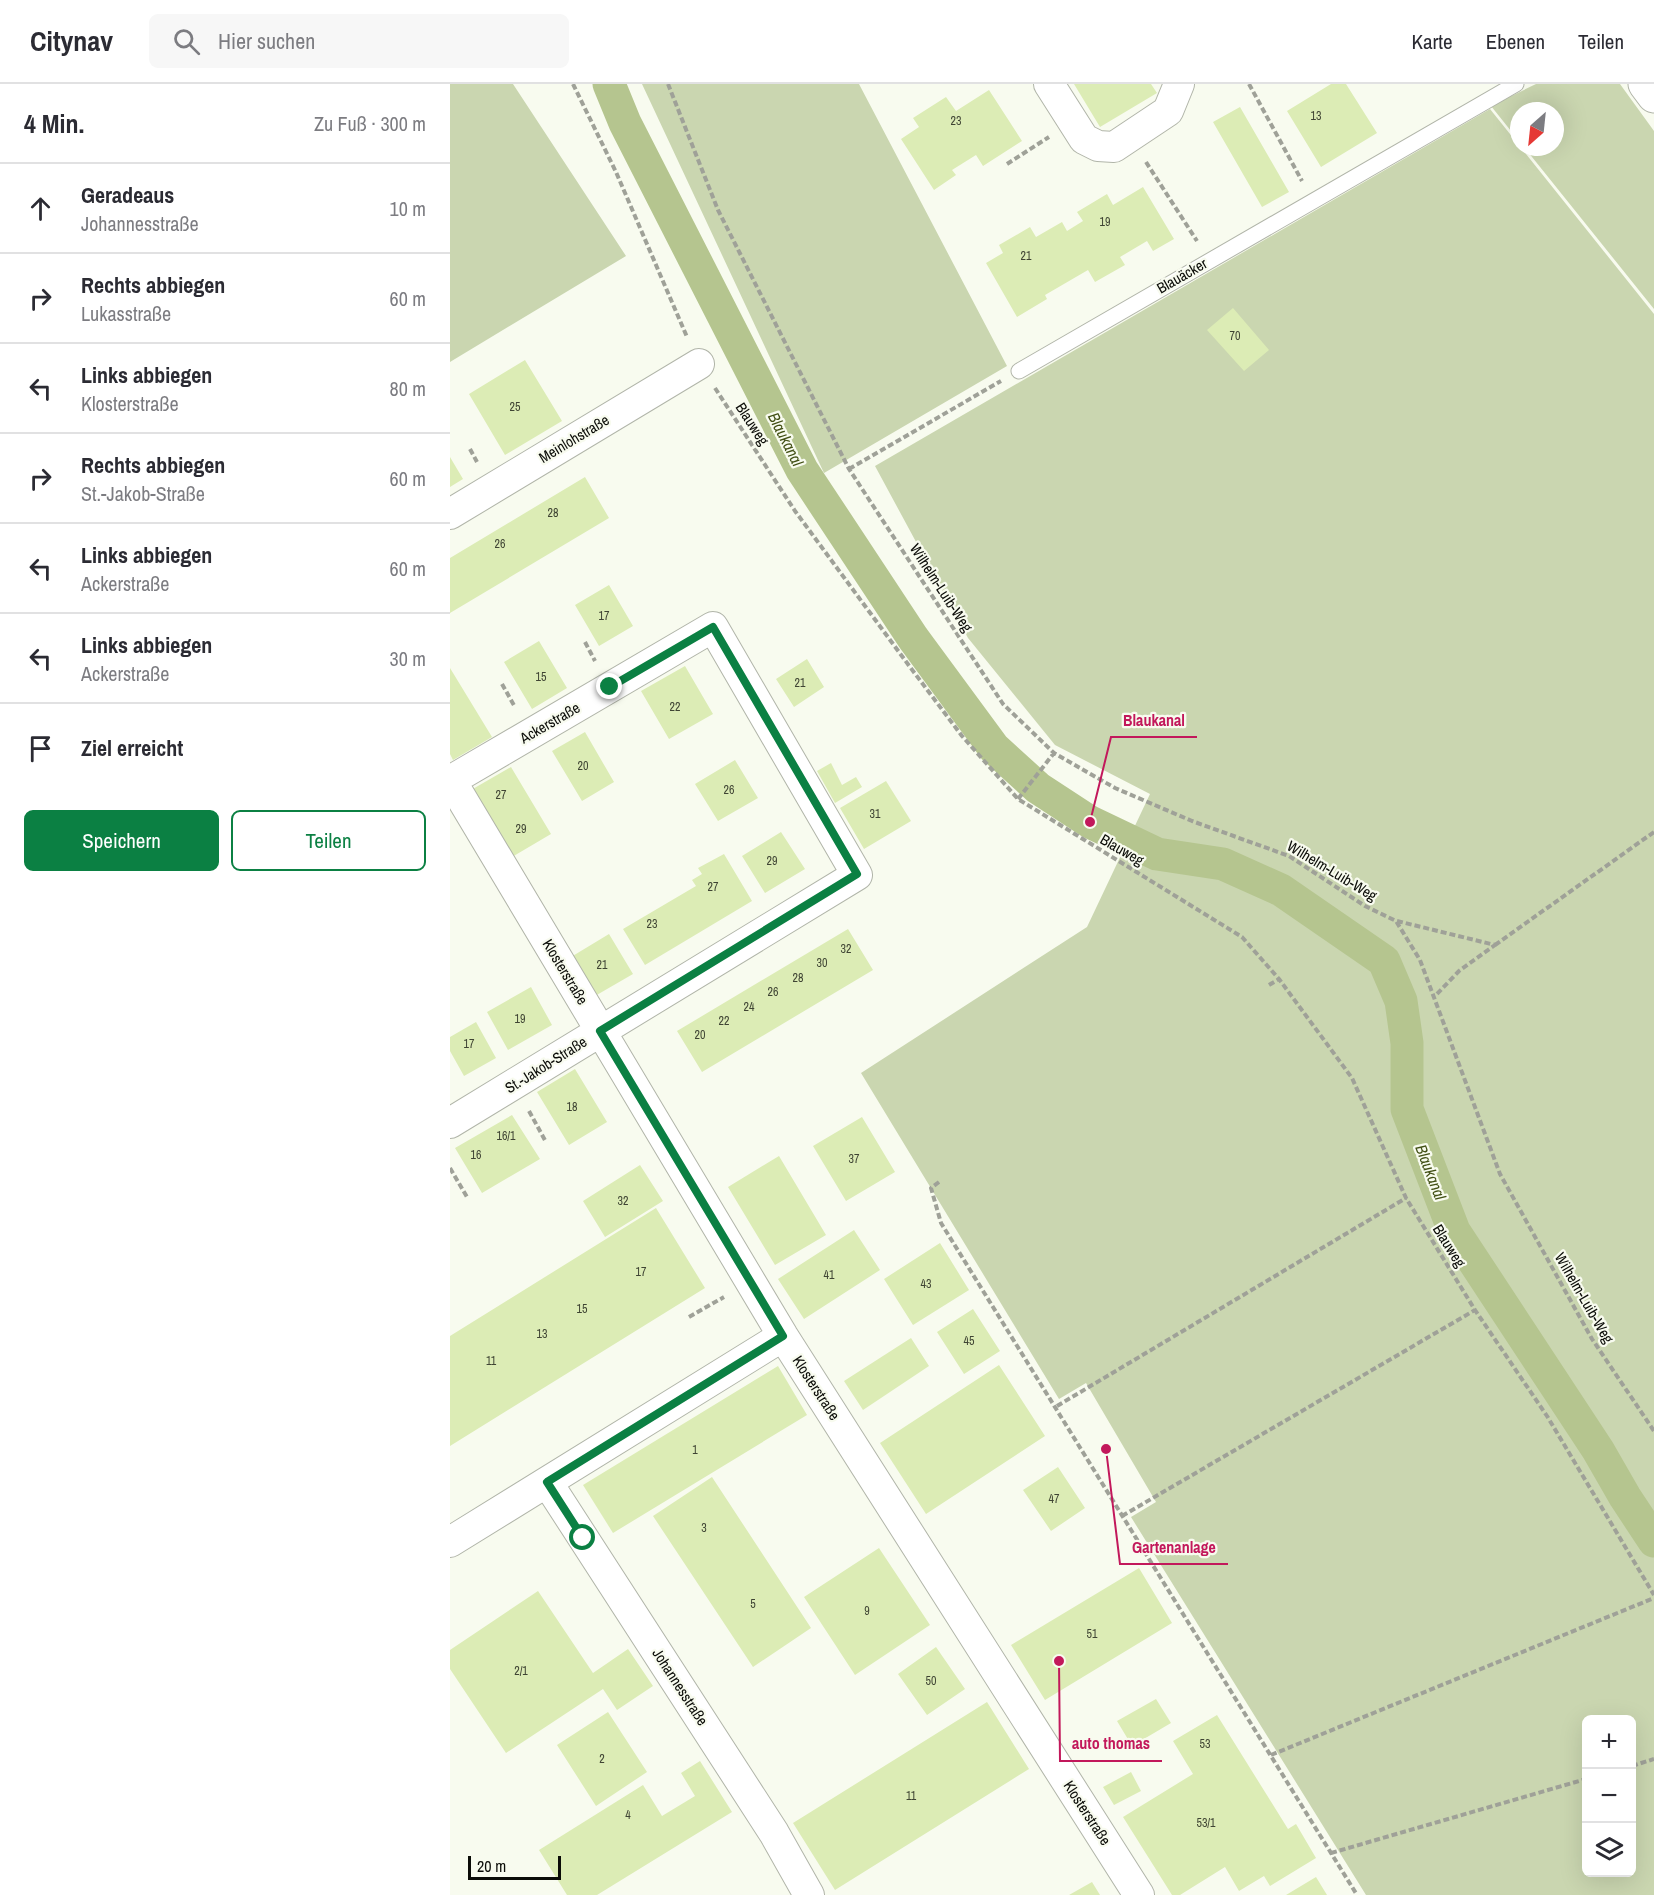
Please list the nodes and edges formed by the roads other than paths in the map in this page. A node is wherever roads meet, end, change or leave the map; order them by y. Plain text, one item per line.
1 (1049, 84) edge
2 (1179, 84) edge
3 (1516, 84) edge
4 (1645, 84) edge
5 (1654, 96) edge
6 (699, 364) road end
7 (1019, 372) road end
8 (450, 514) edge
9 (450, 780) edge
10 (857, 874) joint
11 (600, 1031) junction
12 (450, 1123) edge
13 (783, 1336) junction
14 (547, 1482) junction
15 (450, 1542) edge
16 (809, 1895) edge
17 (1139, 1895) edge

1 - 2 street
3 - 7 lane, Blauäcker
4 - 5 street
6 - 8 street, Meinlohstraße
9 - 10 street, Ackerstraße
9 - 11 street, Klosterstraße
10 - 11 street, St.-Jakob-Straße
11 - 12 street, St.-Jakob-Straße
11 - 13 street, Klosterstraße
13 - 14 street
13 - 17 street, Klosterstraße
14 - 15 street
14 - 16 street, Johannesstraße

